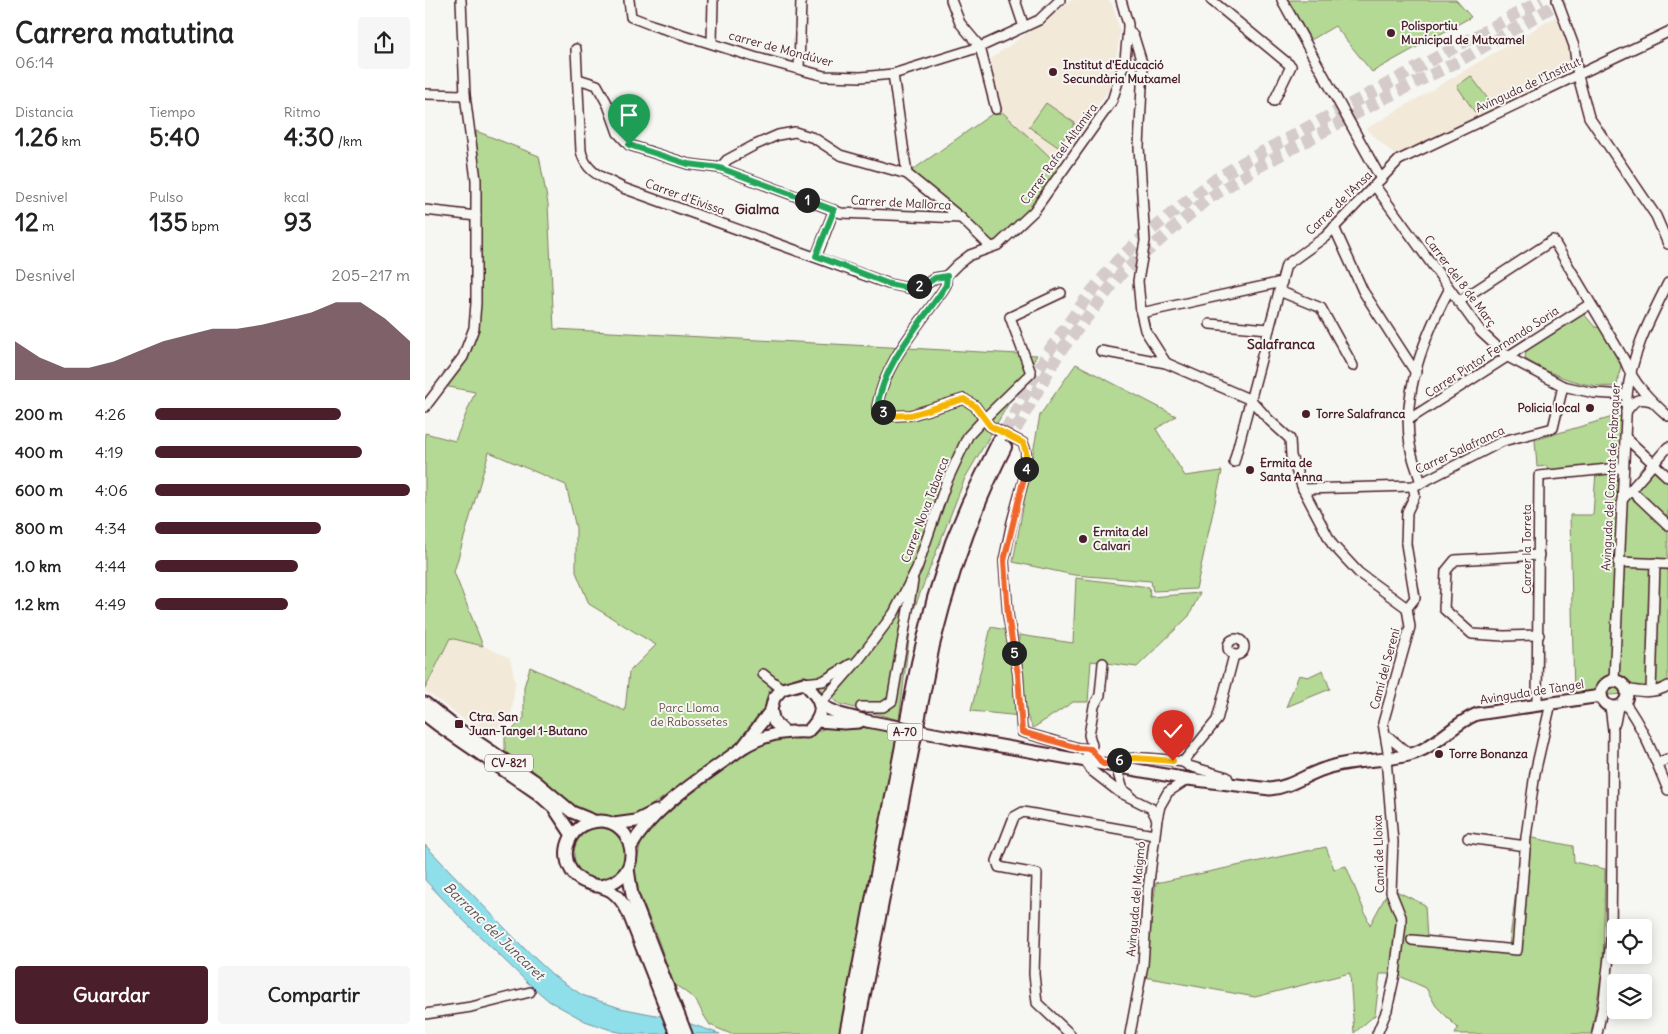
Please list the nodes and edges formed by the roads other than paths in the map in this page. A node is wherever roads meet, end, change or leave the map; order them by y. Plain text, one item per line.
1 (461, 0) edge
2 (629, 0) edge
3 (713, 0) edge
4 (801, 0) edge
5 (951, 0) edge
6 (1015, 0) edge
7 (1060, 0) edge
8 (1121, 0) edge
9 (1211, 0) edge
10 (1282, 0) edge
11 (1557, 0) edge
12 (1024, 27) junction
13 (1128, 29) junction
14 (1668, 32) edge
15 (712, 43) junction
16 (980, 47) junction
17 (576, 49) dead end
18 (799, 69) junction
19 (893, 74) junction
20 (1578, 76) junction
21 (578, 79) junction
22 (425, 94) edge
23 (465, 95) junction
24 (1274, 101) dead end
25 (996, 109) dead end
26 (1399, 160) joint
27 (720, 168) junction
28 (907, 174) junction
29 (1378, 183) junction
30 (425, 210) edge
31 (834, 210) junction
32 (476, 216) junction
33 (961, 218) junction
34 (1334, 227) junction
35 (1668, 244) edge
36 (991, 247) junction
37 (816, 256) junction
38 (947, 276) junction
39 (1668, 283) edge
40 (1280, 286) junction
41 (1449, 290) junction
42 (1061, 293) dead end
43 (1458, 302) junction
44 (1590, 304) junction
45 (1141, 313) junction
46 (1210, 324) dead end
47 (1269, 329) junction
48 (1101, 351) dead end
49 (1508, 357) junction
50 (1165, 363) junction
51 (1353, 366) dead end
52 (1629, 372) junction
53 (1415, 373) junction
54 (1563, 386) junction
55 (1627, 395) junction
56 (428, 398) edge
57 (1251, 400) junction
58 (1651, 401) junction
59 (425, 407) edge
60 (1626, 412) junction
61 (1668, 416) edge
62 (984, 419) junction
63 (1408, 420) junction
64 (1625, 437) junction
65 (1668, 446) edge
66 (1234, 462) dead end
67 (1654, 463) junction
68 (1623, 469) junction
69 (1668, 477) edge
70 (1417, 484) junction
71 (1303, 489) junction
72 (1631, 490) junction
73 (1621, 500) junction
74 (1668, 526) edge
75 (1539, 556) junction
76 (1618, 562) junction
77 (1655, 563) junction
78 (1668, 564) edge
79 (915, 571) junction
80 (1407, 608) junction
81 (1539, 635) junction
82 (1234, 654) dead end
83 (860, 658) junction
84 (1103, 662) dead end
85 (763, 674) dead end
86 (1614, 681) junction
87 (804, 683) junction
88 (1668, 686) edge
89 (782, 689) junction
90 (1626, 689) junction
91 (1651, 691) junction
92 (1601, 696) junction
93 (425, 703) edge
94 (1551, 703) junction
95 (820, 705) junction
96 (1537, 705) junction
97 (1617, 705) junction
98 (861, 707) dead end
99 (771, 710) junction
100 (425, 715) edge
101 (818, 721) junction
102 (867, 721) junction
103 (785, 732) junction
104 (1385, 734) junction
105 (1092, 747) junction
106 (742, 748) junction
107 (1409, 754) junction
108 (1387, 758) junction
109 (1668, 759) edge
110 (1085, 760) junction
111 (1183, 762) junction
112 (1657, 763) junction
113 (1105, 764) junction
114 (1119, 770) junction
115 (1188, 779) junction
116 (1103, 780) junction
117 (1231, 785) junction
118 (1668, 790) edge
119 (1160, 806) junction
120 (662, 808) junction
121 (1157, 819) junction
122 (594, 821) junction
123 (614, 824) junction
124 (572, 835) junction
125 (1154, 835) junction
126 (1468, 838) dead end
127 (1526, 846) junction
128 (631, 847) junction
129 (628, 869) junction
130 (597, 886) junction
131 (1412, 940) dead end
132 (530, 992) dead end
133 (670, 1007) junction
134 (425, 1014) edge
135 (676, 1034) edge
136 (686, 1034) edge
137 (846, 1034) edge
138 (856, 1034) edge
139 (1070, 1034) edge
140 (1130, 1034) edge
141 (1377, 1034) edge
142 (1597, 1034) edge

1 - 23 street
2 - 15 street, carrer de Mondúver
3 - 15 street
4 - 18 street
5 - 16 street
6 - 12 street
7 - 12 street, carrer de Mondúver
8 - 13 street, Carrer Rafael Altamira
9 - 24 street
10 - 29 street, Carrer del 8 de Març
11 - 20 street
12 - 16 street, carrer de Mondúver
13 - 36 street, Carrer Rafael Altamira
13 - 45 street
14 - 20 street, Avinguda de l'Institut
15 - 18 street, carrer de Mondúver
16 - 19 street, carrer de Mondúver
16 - 25 street
17 - 21 street, Carrer d'Eivissa
18 - 19 street, carrer de Mondúver
19 - 28 street
20 - 26 street, Avinguda de l'Institut
20 - 35 street
21 - 27 street, Carrer de Mallorca
21 - 37 street, Carrer d'Eivissa
22 - 23 street
23 - 32 street
26 - 29 street, Carrer de l'Ansa
27 - 28 street
27 - 31 street, Carrer de Mallorca
28 - 33 street
29 - 34 street, Carrer de l'Ansa
29 - 41 street, Carrer del 8 de Març
30 - 32 street
31 - 33 street, Carrer de Mallorca
31 - 37 street
32 - 56 street
33 - 36 street, Carrer de Mallorca
34 - 40 street, Carrer de l'Ansa
34 - 53 street
36 - 38 street
37 - 38 street, Carrer d'Eivissa
38 - 62 street
39 - 52 street, Avinguda del Comtat de Fabraquer
40 - 45 street
40 - 47 street, Carrer de l'Ansa
40 - 51 street
41 - 43 street, Carrer del 8 de Març
41 - 53 street
42 - 62 street, Carrer Nova Tabarca
43 - 44 street
43 - 49 street, Carrer del 8 de Març
44 - 49 street, Carrer Pintor Fernando Soria
44 - 52 street
45 - 50 street
46 - 47 street
47 - 57 street, Carrer de l'Ansa
48 - 50 street
49 - 54 street, Carrer del 8 de Març
49 - 63 street, Carrer Pintor Fernando Soria
50 - 57 street
52 - 55 street, Avinguda del Comtat de Fabraquer
52 - 58 street
53 - 63 street
54 - 55 street, Carrer del 8 de Març
54 - 70 street, Carrer Salafranca
55 - 60 street, Avinguda del Comtat de Fabraquer
56 - 59 street
57 - 66 street, Carrer de l'Ansa
57 - 71 street
58 - 60 street
58 - 61 street
60 - 64 street, Avinguda del Comtat de Fabraquer
62 - 79 street, Carrer Nova Tabarca
62 - 105 street
63 - 70 street
64 - 67 street
64 - 68 street, Avinguda del Comtat de Fabraquer
65 - 67 street
67 - 69 street
67 - 72 street
68 - 73 street, Avinguda del Comtat de Fabraquer
68 - 75 street, Carrer la Torreta
70 - 71 street, Carrer Salafranca
70 - 80 street, Camí del Serení
71 - 80 street
72 - 73 street
72 - 74 street
73 - 76 street, Avinguda del Comtat de Fabraquer
75 - 81 street, Carrer la Torreta
75 - 81 street
76 - 77 street
76 - 86 street, Avinguda del Comtat de Fabraquer
77 - 78 street
77 - 91 street
79 - 83 street, Carrer Nova Tabarca
79 - 98 street
80 - 104 street, Camí del Serení
81 - 96 street, Carrer la Torreta
82 - 111 street
83 - 87 street
83 - 95 street, Carrer Nova Tabarca
84 - 105 street
85 - 89 street
86 - 90 main road
86 - 92 main road
87 - 89 main road
87 - 95 main road
88 - 91 street
89 - 99 main road, CV-821
90 - 91 street
90 - 97 main road
92 - 94 main road, Avinguda de Tàngel
92 - 97 main road
93 - 122 main road, CV-821
94 - 96 main road, Avinguda de Tàngel
94 - 127 street
95 - 101 main road
95 - 102 main road
96 - 107 main road, Avinguda de Tàngel
97 - 112 street
97 - 142 street
99 - 103 main road
99 - 106 main road, CV-821
100 - 124 main road, CV-821
101 - 102 main road
101 - 103 main road, CV-821
102 - 110 main road, Avinguda de Tàngel, bridge
103 - 106 main road, CV-821
104 - 107 street
104 - 108 street, Camí del Serení
105 - 110 street
105 - 113 street
106 - 120 main road, CV-821
107 - 108 main road, Avinguda de Tàngel
108 - 117 main road, Avinguda de Tàngel
108 - 141 street, Camí de Lloixa
109 - 112 street
110 - 113 main road, Avinguda de Tàngel
110 - 116 street
111 - 113 street
111 - 117 street
112 - 118 street
113 - 114 main road, Avinguda de Tàngel
114 - 115 main road, Avinguda de Tàngel
114 - 116 street
114 - 119 street
115 - 117 main road, Avinguda de Tàngel
115 - 119 street, Avinguda del Maigmó
116 - 121 street
119 - 121 street, Avinguda del Maigmó
120 - 123 main road, CV-821
120 - 128 main road, CV-821
121 - 125 street, Avinguda del Maigmó
122 - 123 main road, CV-821
122 - 124 main road
123 - 128 main road
124 - 130 main road, CV-821
125 - 139 street
125 - 140 street, Avinguda del Maigmó
126 - 127 street
127 - 131 street
128 - 129 main road, CV-821
129 - 130 main road
129 - 133 main road, CV-821
130 - 133 main road, CV-821
132 - 134 street
133 - 135 main road, CV-821
133 - 136 main road, CV-821
137 - 138 highway, A-70

